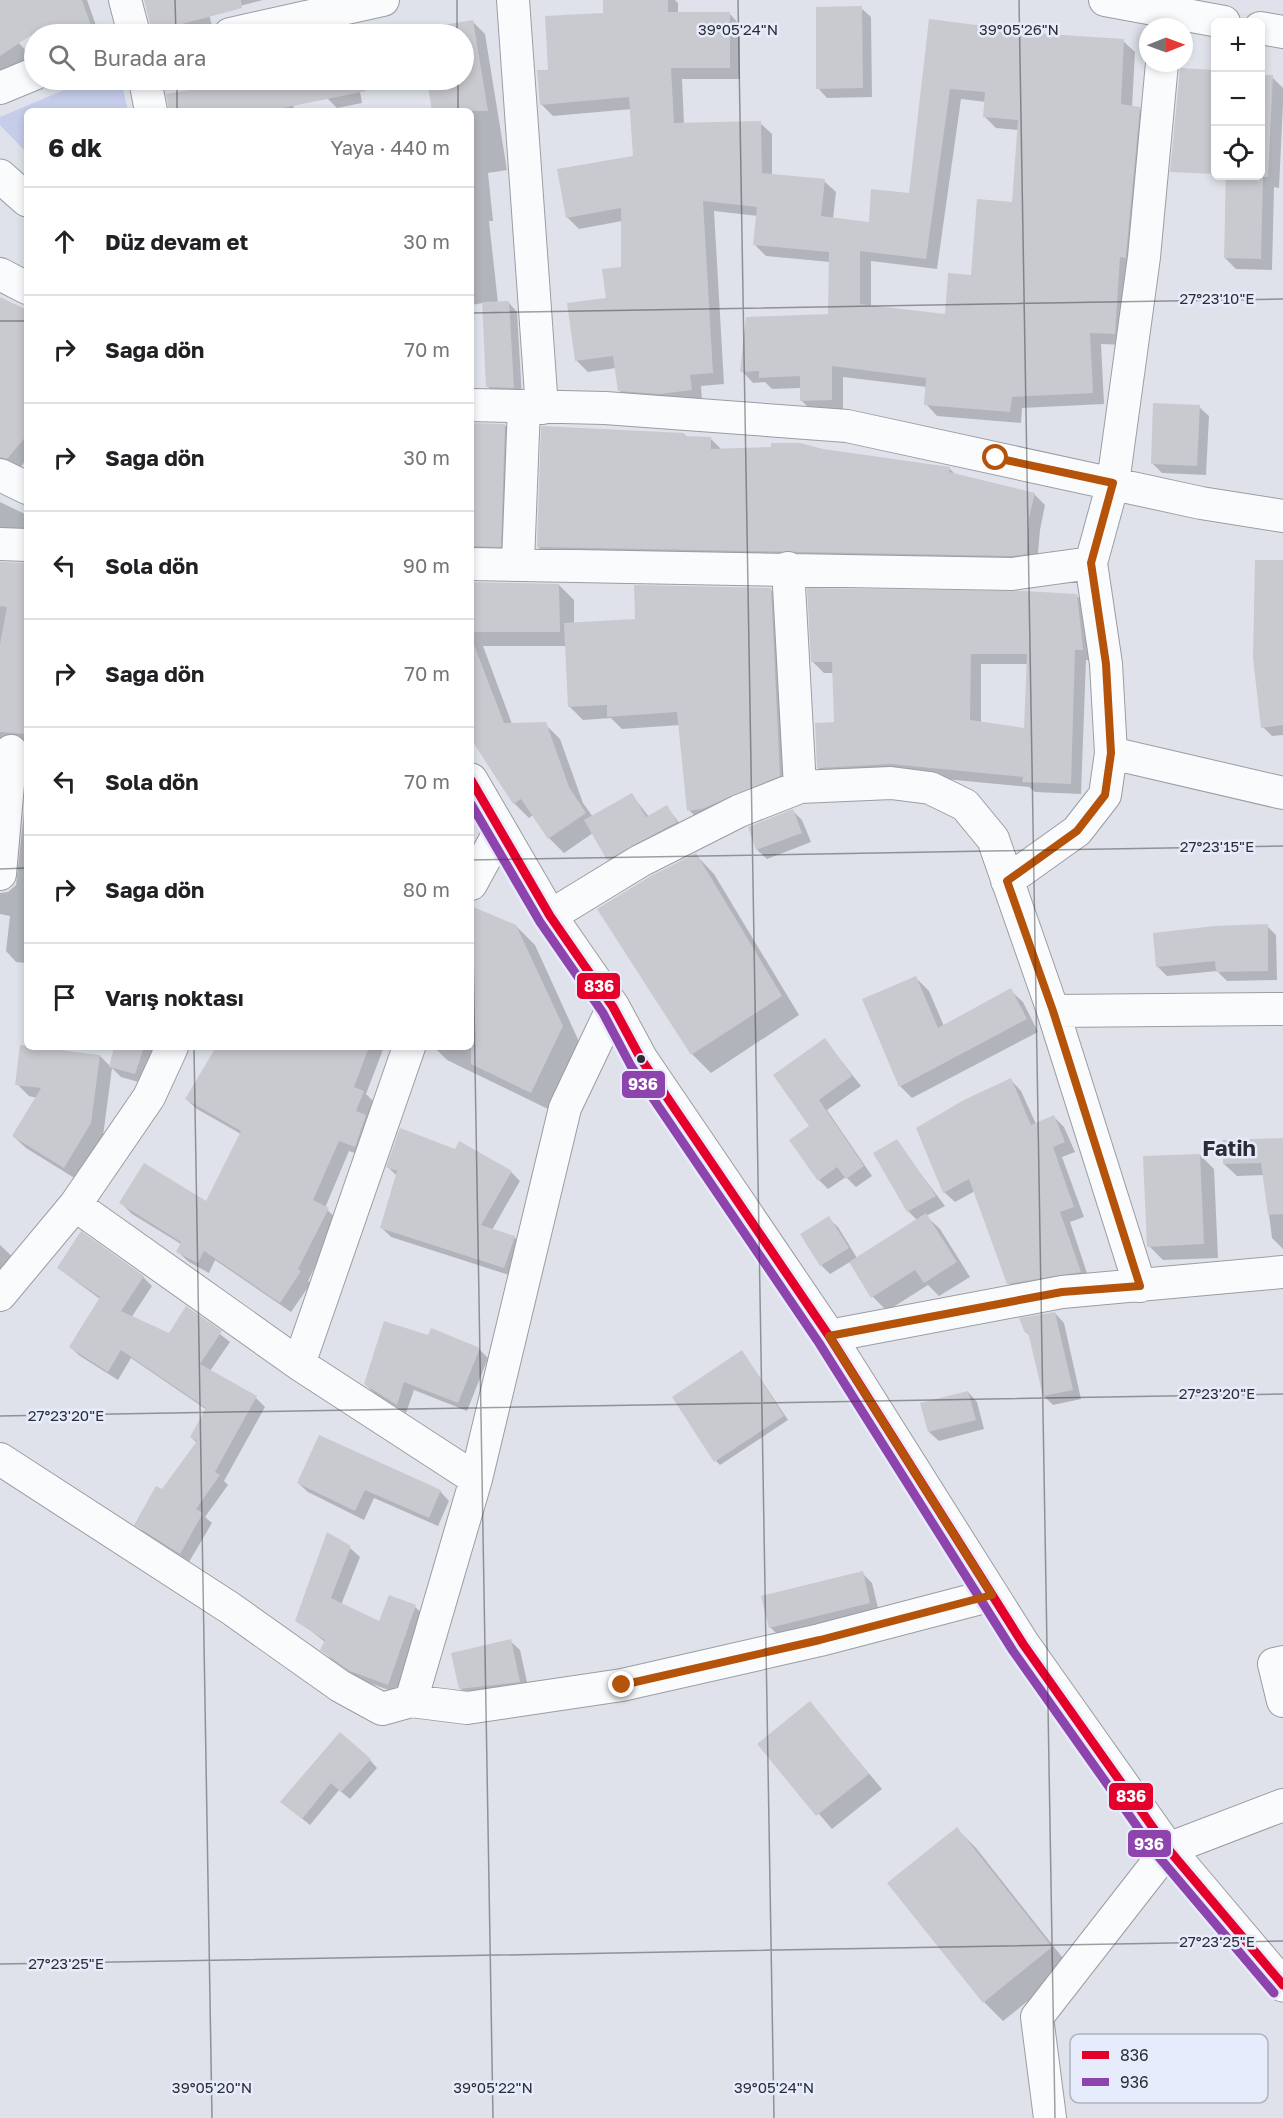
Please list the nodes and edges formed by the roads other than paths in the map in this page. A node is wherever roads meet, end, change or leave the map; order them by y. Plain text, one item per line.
1 (125, 0) edge
2 (383, 0) edge
3 (513, 0) edge
4 (1105, 0) edge
5 (1166, 14) edge
6 (1211, 20) edge
7 (131, 24) edge
8 (275, 24) edge
9 (1265, 29) edge
10 (1283, 32) edge
11 (1161, 72) edge
12 (24, 78) edge
13 (0, 88) edge
14 (147, 90) edge
15 (150, 108) edge
16 (0, 176) edge
17 (24, 197) edge
18 (0, 274) edge
19 (24, 286) edge
20 (474, 405) edge
21 (533, 407) junction
22 (0, 475) edge
23 (1113, 483) junction
24 (24, 487) edge
25 (1283, 516) edge
26 (0, 544) edge
27 (24, 545) edge
28 (518, 563) junction
29 (1091, 563) junction
30 (474, 564) edge
31 (788, 568) junction
32 (13, 751) edge
33 (1111, 753) junction
34 (474, 785) edge
35 (800, 787) junction
36 (1283, 794) edge
37 (500, 831) junction
38 (0, 874) edge
39 (474, 879) edge
40 (1007, 881) junction
41 (550, 916) junction
42 (614, 1007) junction
43 (1283, 1009) edge
44 (1053, 1011) junction
45 (171, 1050) edge
46 (408, 1050) edge
47 (75, 1205) junction
48 (1283, 1272) edge
49 (1140, 1286) junction
50 (0, 1295) edge
51 (829, 1336) junction
52 (298, 1364) junction
53 (0, 1459) edge
54 (476, 1479) junction
55 (992, 1595) junction
56 (1283, 1662) edge
57 (411, 1701) junction
58 (1283, 1701) edge
59 (1283, 1805) edge
60 (1168, 1849) junction
61 (1283, 1985) edge
62 (1050, 2118) edge

1 - 7 street
2 - 8 street
3 - 21 street
4 - 5 street
5 - 6 street
9 - 10 street
11 - 23 street
12 - 13 street
14 - 15 street
16 - 17 main road
18 - 19 street
20 - 21 street
21 - 23 street
21 - 28 street
22 - 24 street
23 - 25 street
23 - 29 street
26 - 27 street
28 - 30 street
28 - 31 street
29 - 31 street
29 - 33 street
31 - 35 street
32 - 38 street
33 - 36 street
33 - 40 street
34 - 37 main road
35 - 40 street
35 - 41 street
37 - 39 street
37 - 41 main road
40 - 44 street
41 - 42 main road
42 - 51 main road
42 - 54 street
43 - 44 street
44 - 49 street
45 - 47 street
46 - 52 street
47 - 50 street
47 - 52 street
48 - 49 street
49 - 51 street
51 - 55 main road
52 - 54 street
53 - 57 street
54 - 57 street
55 - 57 street
55 - 60 main road
56 - 58 street
59 - 60 street
60 - 61 main road
60 - 62 street

